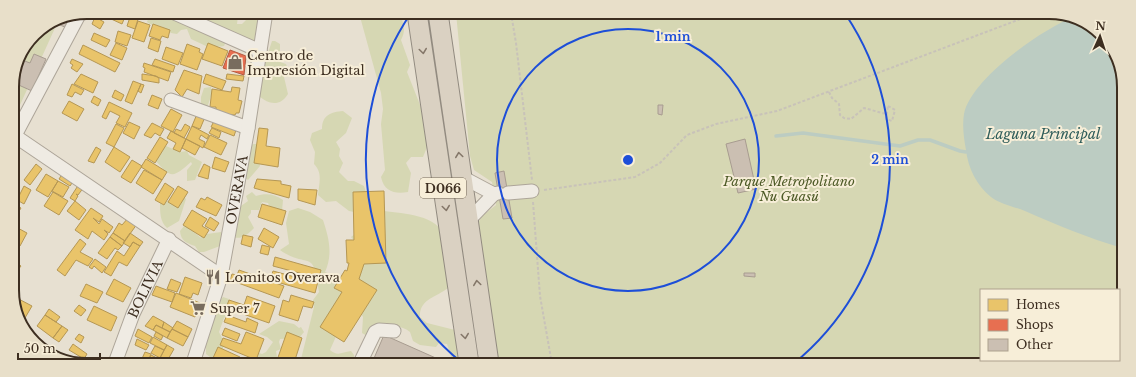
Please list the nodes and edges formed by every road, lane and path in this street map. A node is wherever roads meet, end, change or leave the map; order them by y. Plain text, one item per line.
1 (188, 19) edge
2 (265, 19) edge
3 (418, 19) edge
4 (439, 19) edge
5 (512, 19) edge
6 (1018, 19) edge
7 (76, 20) edge
8 (260, 51) junction
9 (829, 92) junction
10 (170, 100) dead end
11 (886, 114) junction
12 (19, 126) edge
13 (248, 128) junction
14 (19, 141) edge
15 (462, 177) junction
16 (532, 191) junction
17 (500, 193) junction
18 (468, 221) junction
19 (169, 239) junction
20 (221, 276) junction
21 (394, 331) dead end
22 (117, 358) edge
23 (195, 358) edge
24 (362, 358) edge
25 (468, 358) edge
26 (488, 358) edge
27 (551, 358) edge

1 - 8 street
2 - 8 street, OVERAVA
3 -> 25 highway, D066
15 -> 4 highway, D066
5 - 16 path
6 - 9 path
7 - 12 street
8 - 13 street, OVERAVA
9 - 11 path
9 - 16 path
10 - 13 street
11 - 11 path
13 - 20 street, OVERAVA
14 - 19 street
15 - 17 street
15 - 18 highway, D066
16 - 17 street
16 - 27 path
17 - 18 street
26 -> 18 highway, D066
19 - 20 street
19 - 22 street, BOLIVIA
20 - 23 street, OVERAVA
21 - 24 street

